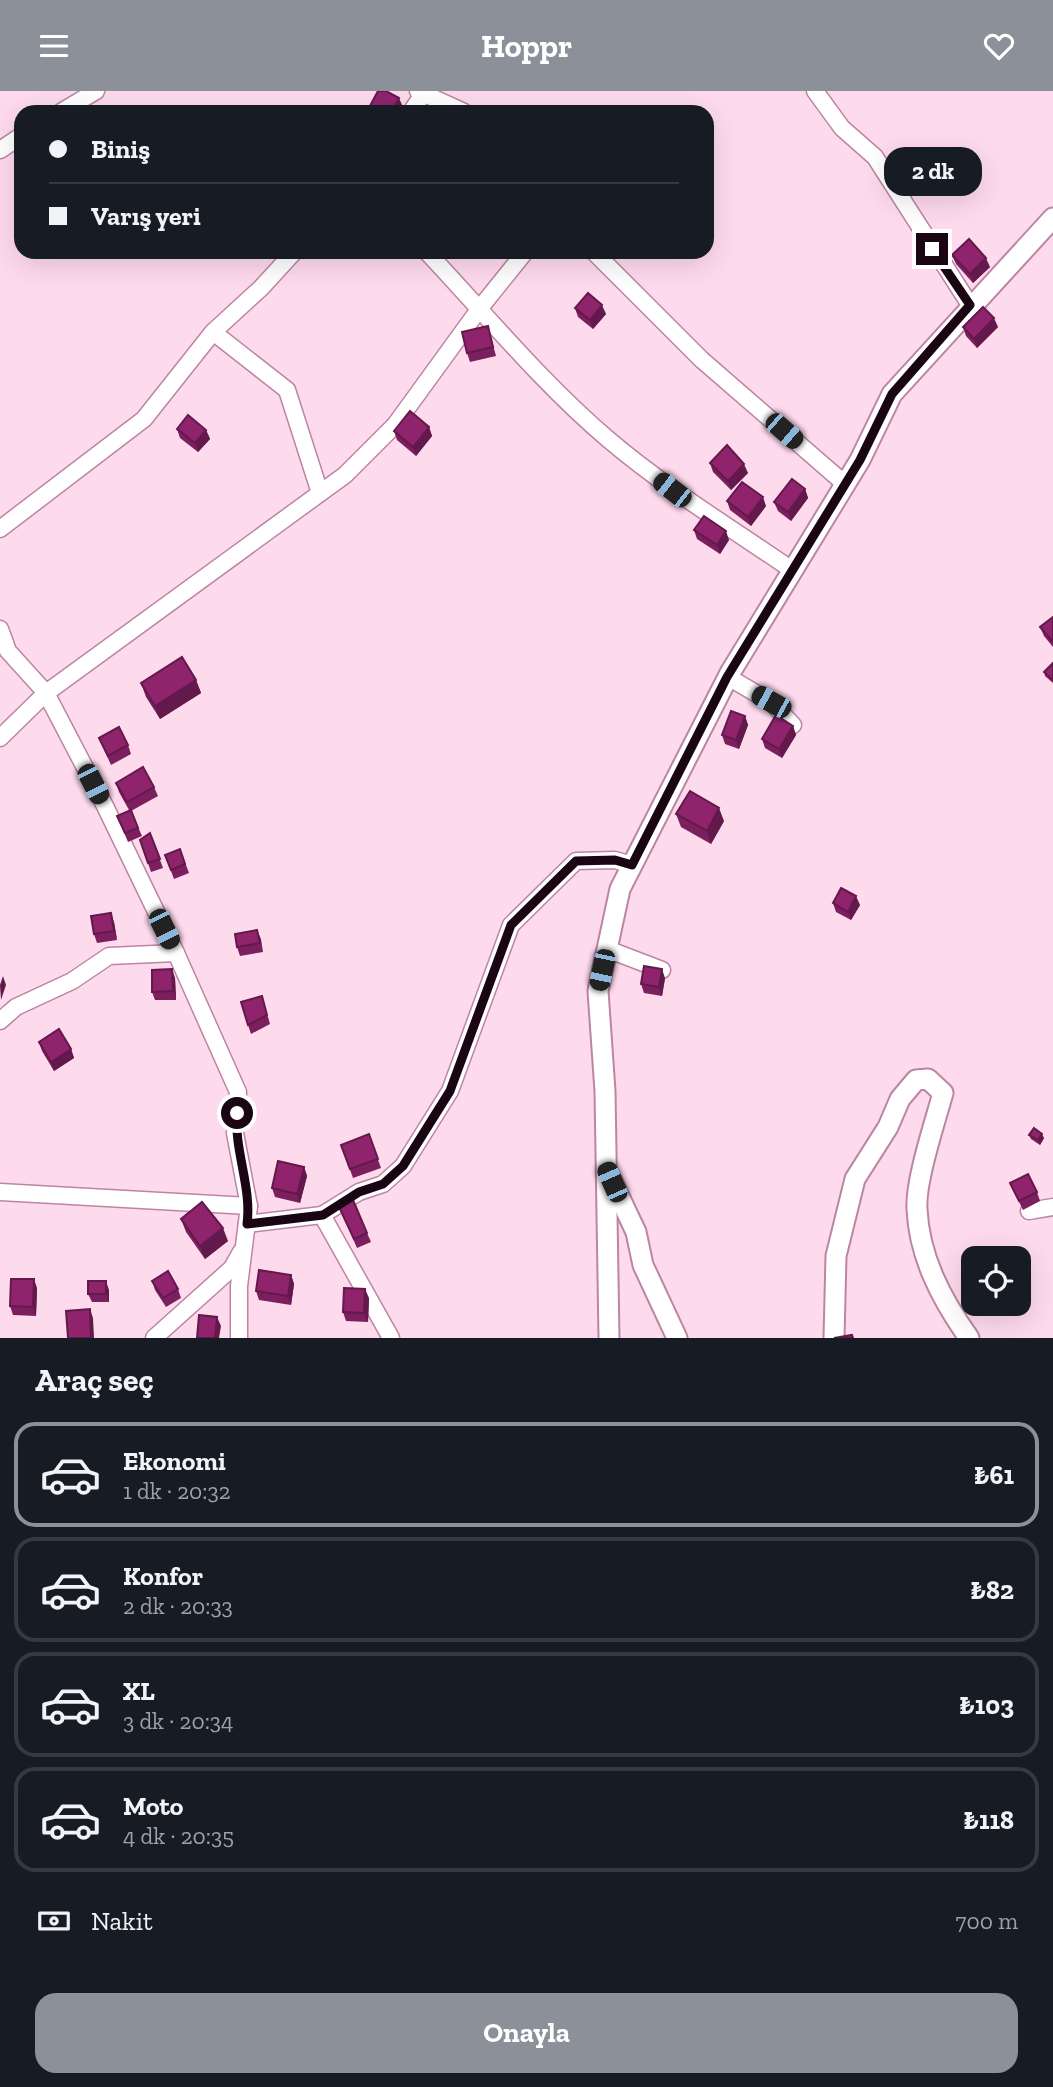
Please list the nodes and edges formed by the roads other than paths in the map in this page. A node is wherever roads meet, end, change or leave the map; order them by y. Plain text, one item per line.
1 (96, 91) edge
2 (815, 91) edge
3 (422, 92) edge
4 (73, 105) edge
5 (449, 105) edge
6 (1053, 218) edge
7 (288, 259) edge
8 (434, 259) edge
9 (519, 259) edge
10 (601, 259) edge
11 (970, 305) junction
12 (480, 308) junction
13 (212, 332) junction
14 (845, 484) junction
15 (320, 493) junction
16 (0, 529) edge
17 (792, 571) junction
18 (0, 629) edge
19 (727, 677) junction
20 (46, 692) junction
21 (793, 725) edge
22 (0, 738) edge
23 (632, 865) junction
24 (607, 949) junction
25 (176, 953) junction
26 (662, 970) edge
27 (0, 1021) edge
28 (604, 1163) junction
29 (0, 1192) edge
30 (249, 1206) junction
31 (1053, 1207) edge
32 (1029, 1211) dead end
33 (323, 1215) junction
34 (247, 1224) junction
35 (244, 1247) junction
36 (154, 1338) edge
37 (239, 1338) edge
38 (391, 1338) edge
39 (608, 1338) edge
40 (677, 1338) edge
41 (834, 1338) edge
42 (969, 1338) edge

1 - 4 street
2 - 11 street
3 - 5 street
6 - 11 street
7 - 13 street
8 - 12 street
9 - 12 street
10 - 14 street
11 - 14 street
12 - 15 street
12 - 17 street
13 - 15 street
13 - 16 street
14 - 17 street
15 - 20 street
17 - 19 street
18 - 20 street
19 - 21 street
19 - 23 street
20 - 22 street
20 - 25 street
23 - 24 street
23 - 33 street
24 - 26 street
24 - 28 street
25 - 27 street
25 - 30 street
28 - 39 street
28 - 40 street
29 - 30 street
30 - 34 street
31 - 32 street
33 - 34 street
33 - 38 street
34 - 35 street
35 - 36 street
35 - 37 street
41 - 42 street

